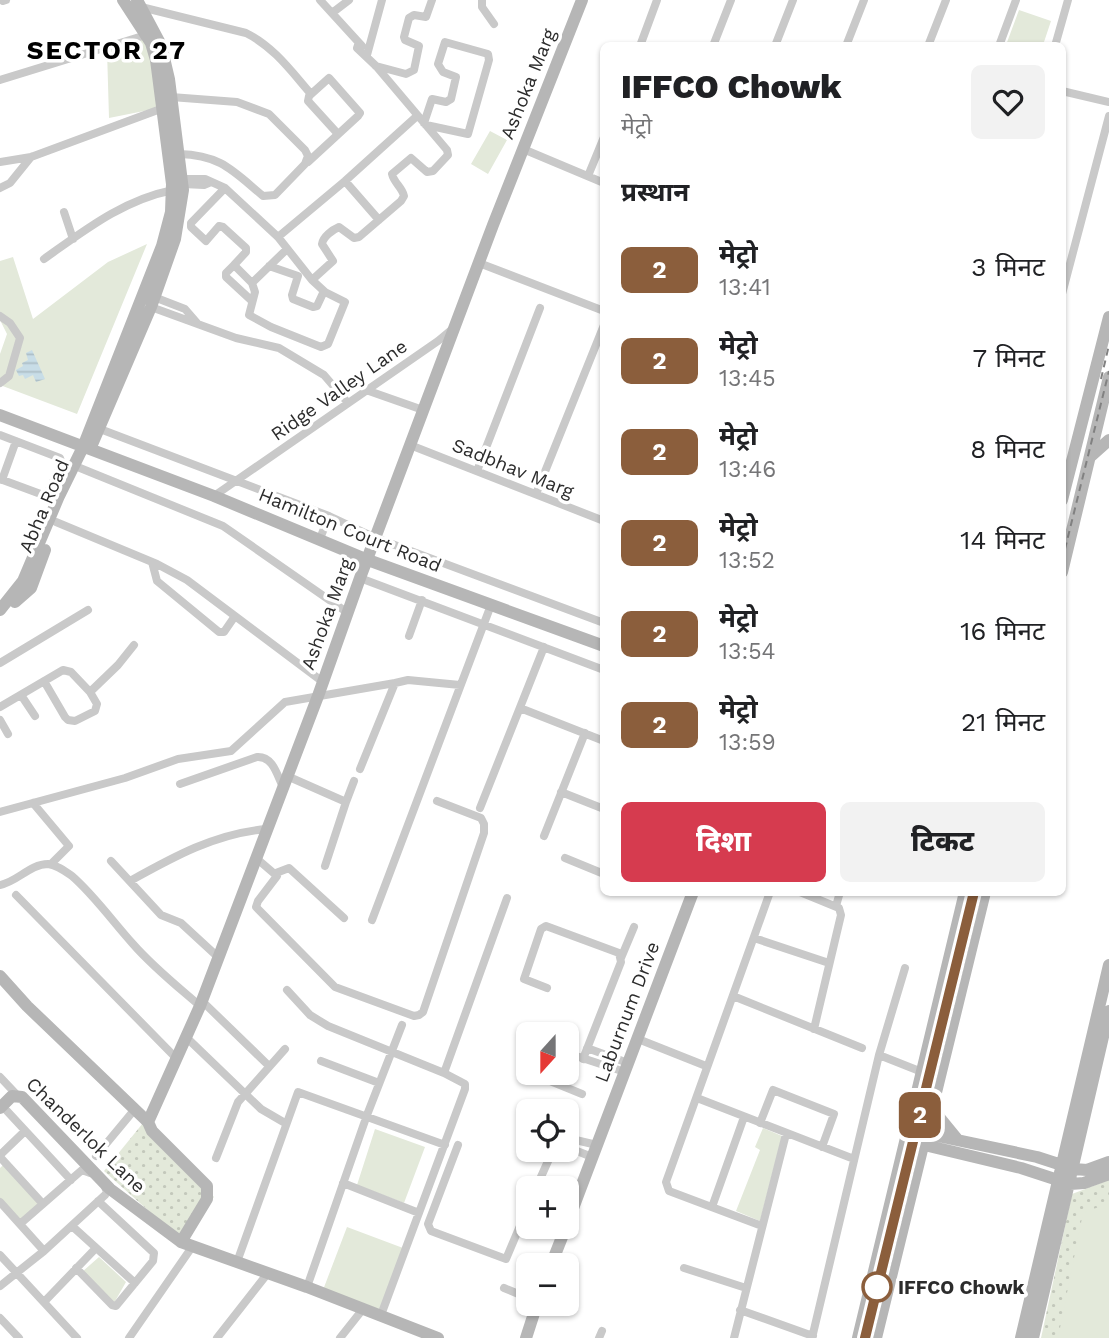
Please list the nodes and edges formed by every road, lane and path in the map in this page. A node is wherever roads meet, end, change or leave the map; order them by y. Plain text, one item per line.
1 (123, 0) edge
2 (320, 0) edge
3 (349, 0) edge
4 (382, 0) edge
5 (432, 0) edge
6 (482, 0) edge
7 (582, 0) edge
8 (657, 0) edge
9 (731, 0) edge
10 (793, 0) edge
11 (864, 0) edge
12 (946, 0) edge
13 (1016, 0) edge
14 (1068, 0) edge
15 (139, 3) edge
16 (332, 13) junction
17 (494, 24) dead end
18 (146, 35) junction
19 (641, 42) edge
20 (715, 42) edge
21 (777, 42) edge
22 (848, 42) edge
23 (930, 42) edge
24 (1000, 42) edge
25 (1056, 42) edge
26 (367, 55) junction
27 (376, 66) junction
28 (0, 80) edge
29 (1066, 92) edge
30 (311, 94) junction
31 (1109, 102) edge
32 (169, 104) junction
33 (417, 116) junction
34 (1109, 116) edge
35 (425, 124) junction
36 (338, 134) junction
37 (600, 147) edge
38 (523, 149) junction
39 (179, 154) junction
40 (31, 157) junction
41 (0, 162) edge
42 (305, 164) junction
43 (588, 176) junction
44 (345, 181) junction
45 (600, 181) edge
46 (177, 183) junction
47 (0, 188) edge
48 (225, 188) junction
49 (64, 212) dead end
50 (379, 220) junction
51 (278, 237) junction
52 (73, 239) junction
53 (287, 249) junction
54 (44, 259) dead end
55 (479, 263) junction
56 (234, 265) junction
57 (269, 266) junction
58 (1066, 279) edge
59 (312, 280) junction
60 (251, 283) junction
61 (324, 291) junction
62 (252, 301) junction
63 (152, 302) junction
64 (540, 308) dead end
65 (600, 309) edge
66 (0, 316) edge
67 (1109, 317) edge
68 (457, 323) junction
69 (600, 335) edge
70 (1109, 382) edge
71 (0, 383) edge
72 (366, 390) junction
73 (348, 403) junction
74 (1085, 408) junction
75 (424, 410) junction
76 (1105, 413) edge
77 (0, 415) edge
78 (1082, 421) junction
79 (1103, 427) edge
80 (100, 429) junction
81 (0, 435) edge
82 (1109, 440) edge
83 (16, 441) junction
84 (410, 445) junction
85 (87, 448) junction
86 (1090, 456) junction
87 (80, 468) junction
88 (477, 471) junction
89 (1, 479) edge
90 (237, 481) junction
91 (1066, 484) edge
92 (55, 494) junction
93 (536, 494) junction
94 (214, 496) junction
95 (329, 516) junction
96 (600, 519) edge
97 (56, 522) junction
98 (376, 538) junction
99 (319, 541) junction
100 (1066, 555) edge
101 (368, 560) junction
102 (152, 562) junction
103 (360, 578) junction
104 (422, 600) junction
105 (491, 605) junction
106 (3, 608) edge
107 (88, 610) dead end
108 (348, 613) junction
109 (235, 616) junction
110 (600, 622) edge
111 (484, 624) junction
112 (409, 636) dead end
113 (134, 645) dead end
114 (600, 645) edge
115 (544, 647) junction
116 (0, 663) edge
117 (600, 668) edge
118 (44, 681) junction
119 (323, 682) junction
120 (395, 683) junction
121 (460, 685) junction
122 (90, 692) junction
123 (21, 695) junction
124 (318, 696) junction
125 (0, 707) edge
126 (520, 708) junction
127 (35, 716) dead end
128 (0, 720) edge
129 (585, 733) junction
130 (8, 734) dead end
131 (600, 739) edge
132 (360, 769) dead end
133 (354, 781) dead end
134 (285, 782) junction
135 (180, 784) dead end
136 (561, 792) junction
137 (437, 801) dead end
138 (346, 802) junction
139 (33, 803) junction
140 (600, 807) edge
141 (480, 808) dead end
142 (0, 812) edge
143 (267, 829) junction
144 (544, 836) dead end
145 (256, 858) junction
146 (565, 858) dead end
147 (111, 861) dead end
148 (51, 864) junction
149 (325, 866) dead end
150 (600, 872) edge
151 (276, 873) junction
152 (130, 881) junction
153 (0, 885) edge
154 (16, 895) dead end
155 (692, 896) edge
156 (769, 896) edge
157 (810, 896) edge
158 (839, 896) edge
159 (964, 896) edge
160 (984, 896) edge
161 (508, 898) dead end
162 (836, 906) junction
163 (344, 918) dead end
164 (372, 920) dead end
165 (634, 927) dead end
166 (754, 938) junction
167 (219, 958) junction
168 (621, 958) junction
169 (829, 963) junction
170 (1109, 965) edge
171 (905, 968) dead end
172 (0, 976) edge
173 (547, 988) dead end
174 (287, 990) dead end
175 (733, 996) junction
176 (201, 1003) junction
177 (1109, 1011) edge
178 (402, 1025) dead end
179 (814, 1029) junction
180 (187, 1038) junction
181 (638, 1039) junction
182 (587, 1048) junction
183 (862, 1048) dead end
184 (285, 1049) dead end
185 (391, 1052) junction
186 (879, 1055) junction
187 (579, 1057) edge
188 (176, 1058) junction
189 (583, 1059) junction
190 (321, 1061) dead end
191 (269, 1066) junction
192 (706, 1066) junction
193 (626, 1068) junction
194 (922, 1072) junction
195 (444, 1073) junction
196 (0, 1077) edge
197 (379, 1083) junction
198 (560, 1085) edge
199 (244, 1093) junction
200 (582, 1094) dead end
201 (17, 1095) junction
202 (697, 1098) junction
203 (934, 1100) junction
204 (135, 1109) junction
205 (3, 1110) edge
206 (367, 1115) junction
207 (744, 1117) junction
208 (148, 1122) junction
209 (285, 1123) junction
210 (760, 1123) junction
211 (25, 1131) junction
212 (786, 1134) junction
213 (907, 1135) junction
214 (924, 1139) junction
215 (957, 1139) junction
216 (579, 1144) edge
217 (444, 1145) junction
218 (458, 1146) dead end
219 (822, 1147) junction
220 (579, 1149) edge
221 (947, 1150) junction
222 (595, 1151) junction
223 (0, 1156) edge
224 (96, 1156) dead end
225 (216, 1158) dead end
226 (854, 1159) junction
227 (1109, 1163) edge
228 (1068, 1167) junction
229 (1109, 1174) edge
230 (71, 1180) junction
231 (914, 1181) junction
232 (1064, 1182) junction
233 (343, 1183) junction
234 (579, 1192) edge
235 (98, 1201) junction
236 (0, 1202) edge
237 (43, 1204) junction
238 (712, 1207) junction
239 (419, 1213) junction
240 (20, 1224) junction
241 (762, 1226) junction
242 (72, 1227) junction
243 (516, 1235) edge
244 (187, 1245) junction
245 (96, 1248) junction
246 (44, 1251) junction
247 (0, 1255) edge
248 (237, 1262) junction
249 (76, 1268) junction
250 (684, 1268) dead end
251 (17, 1273) junction
252 (268, 1273) junction
253 (135, 1283) junction
254 (0, 1286) edge
255 (307, 1287) junction
256 (504, 1288) dead end
257 (746, 1288) junction
258 (516, 1293) edge
259 (44, 1302) junction
260 (363, 1309) junction
261 (740, 1310) junction
262 (381, 1315) junction
263 (533, 1316) edge
264 (0, 1318) edge
265 (813, 1337) edge
266 (19, 1338) edge
267 (77, 1338) edge
268 (129, 1338) edge
269 (217, 1338) edge
270 (340, 1338) edge
271 (438, 1338) edge
272 (526, 1338) edge
273 (734, 1338) edge
274 (858, 1338) edge
275 (876, 1338) edge
276 (1021, 1338) edge
277 (1033, 1338) edge

1 - 18 street
2 - 16 street
3 - 16 street
4 - 26 street
5 - 27 street
6 - 17 street
7 - 38 street, Ashoka Marg
8 - 19 street
9 - 20 street
10 - 21 street
11 - 22 street
12 - 23 street
13 - 24 street
14 - 25 street
15 - 30 street
15 - 32 street
16 - 26 street
18 - 28 street
18 - 32 street
26 - 27 street
27 - 33 street
29 - 31 street
30 - 36 street
30 - 36 street
32 - 39 street
32 - 40 street
32 - 42 street
32 - 46 street
33 - 35 street
33 - 44 street
34 - 58 street
35 - 35 street
35 - 50 street
36 - 42 street
37 - 43 street
38 - 43 street
38 - 55 street, Ashoka Marg
39 - 42 street
39 - 46 street
40 - 41 street
40 - 47 street
43 - 45 street
44 - 50 street
44 - 51 street
46 - 48 street
46 - 52 street
46 - 63 street
46 - 85 street
48 - 51 street
48 - 56 street
49 - 52 street
50 - 59 street
51 - 53 street
52 - 54 street
53 - 57 street
53 - 59 street
55 - 65 street
55 - 68 street, Ashoka Marg
56 - 60 street
56 - 62 street
57 - 60 street
57 - 61 street
59 - 61 street
60 - 62 street
61 - 62 street
63 - 73 street
63 - 80 street
64 - 88 street
66 - 71 street
67 - 74 street
68 - 72 street, Ridge Valley Lane
68 - 75 street, Ashoka Marg
69 - 93 street
70 - 76 street
72 - 73 street, Ridge Valley Lane
72 - 75 street
73 - 90 street, Ridge Valley Lane
74 - 76 street
74 - 78 street
75 - 84 street, Ashoka Marg
76 - 79 street
77 - 85 street, Hamilton Court Road
78 - 79 street
78 - 91 street
79 - 86 street
80 - 85 street
80 - 90 street
81 - 83 street
82 - 86 street
83 - 89 street
83 - 92 street
84 - 88 street, Sadbhav Marg
84 - 98 street, Ashoka Marg
85 - 87 street, Abha Road
85 - 92 street, Abha Road
85 - 94 street, Hamilton Court Road
86 - 100 street
87 - 97 street, Abha Road
87 - 108 street
88 - 93 street, Sadbhav Marg
89 - 92 street
90 - 94 street, Ridge Valley Lane
90 - 95 street
92 - 106 street, Abha Road
93 - 96 street, Sadbhav Marg
94 - 99 street, Hamilton Court Road
95 - 98 street
95 - 99 street
97 - 102 street
97 - 106 street, Abha Road
98 - 101 street, Ashoka Marg
98 - 110 street
99 - 101 street, Hamilton Court Road
101 - 103 street, Ashoka Marg
101 - 105 street, Hamilton Court Road
102 - 109 street
102 - 109 street
103 - 104 street
103 - 108 street, Ashoka Marg
104 - 111 street
104 - 112 street
105 - 111 street
105 - 114 street, Hamilton Court Road
107 - 116 street
108 - 119 street, Ashoka Marg
109 - 119 street
111 - 115 street
111 - 121 street
113 - 122 street
115 - 117 street
115 - 126 street
118 - 122 street
118 - 122 street
118 - 123 street
119 - 124 street, Ashoka Marg
120 - 121 street
120 - 124 street
120 - 132 street
121 - 164 street
123 - 125 street
123 - 127 street
124 - 134 street, Ashoka Marg
124 - 139 street
126 - 129 street
126 - 141 street
128 - 130 street
129 - 131 street
129 - 136 street
133 - 138 street
134 - 135 street
134 - 138 street
134 - 143 street, Ashoka Marg
136 - 140 street
136 - 144 street
137 - 151 street
138 - 149 street
139 - 142 street
139 - 148 street
143 - 145 street, Ashoka Marg
143 - 152 street
145 - 151 street
145 - 167 street, Ashoka Marg
146 - 150 street
147 - 152 street
148 - 153 street
148 - 176 street
151 - 163 street
152 - 167 street
154 - 188 street
155 - 181 street, Laburnum Drive
156 - 166 street
157 - 162 street
158 - 162 street
159 - 194 street
160 - 203 street
161 - 195 street
162 - 169 street
165 - 168 street
166 - 169 street
166 - 175 street
167 - 176 street, Ashoka Marg
168 - 173 street
168 - 182 street
169 - 179 street
170 - 228 street
171 - 186 street
172 - 204 street
174 - 185 street
175 - 179 street
175 - 192 street
176 - 180 street, Ashoka Marg
176 - 191 street
177 - 228 street
178 - 185 street
179 - 183 street
180 - 188 street, Ashoka Marg
180 - 199 street
181 - 192 street
181 - 193 street, Laburnum Drive
182 - 189 street
182 - 193 street
184 - 191 street
185 - 195 street
185 - 197 street
186 - 194 street
186 - 226 street
187 - 189 street
188 - 208 street, Ashoka Marg
189 - 193 street
190 - 197 street
191 - 199 street
192 - 202 street
193 - 222 street, Laburnum Drive
194 - 213 street
195 - 217 street
196 - 201 street, Chanderlok Lane
197 - 206 street
198 - 200 street
199 - 209 street
199 - 225 street
201 - 205 street
201 - 244 street, Chanderlok Lane
202 - 207 street
202 - 238 street
203 - 214 street
203 - 215 street
204 - 208 street
204 - 224 street
205 - 211 street
206 - 209 street
206 - 217 street
206 - 233 street
207 - 210 street
207 - 238 street
208 - 244 street
209 - 248 street
210 - 212 street
210 - 219 street
211 - 223 street
211 - 230 street
212 - 219 street
212 - 241 street
213 - 214 street
213 - 274 street
214 - 215 street
214 - 221 street
214 - 231 street
215 - 228 street
216 - 222 street
217 - 239 street
218 - 243 street
219 - 226 street
220 - 222 street
221 - 231 street
221 - 232 street
222 - 234 street, Laburnum Drive
223 - 237 street
226 - 265 street
227 - 228 street
228 - 232 street
229 - 232 street
230 - 235 street
230 - 237 street
231 - 275 street
232 - 276 street
232 - 277 street
233 - 239 street
233 - 255 street
235 - 242 street
235 - 253 street
236 - 240 street
237 - 240 street
238 - 241 street
239 - 262 street
240 - 246 street
241 - 257 street
242 - 245 street
242 - 246 street
244 - 248 street, Chanderlok Lane
244 - 268 street
245 - 249 street
245 - 253 street
246 - 251 street
247 - 251 street
248 - 252 street, Chanderlok Lane
249 - 253 street
249 - 259 street
250 - 257 street
251 - 254 street
251 - 259 street
252 - 255 street, Chanderlok Lane
252 - 269 street
255 - 260 street, Chanderlok Lane
256 - 258 street
257 - 261 street
259 - 267 street
260 - 262 street
260 - 270 street
261 - 265 street
261 - 273 street
262 - 271 street
263 - 272 street
264 - 266 street

